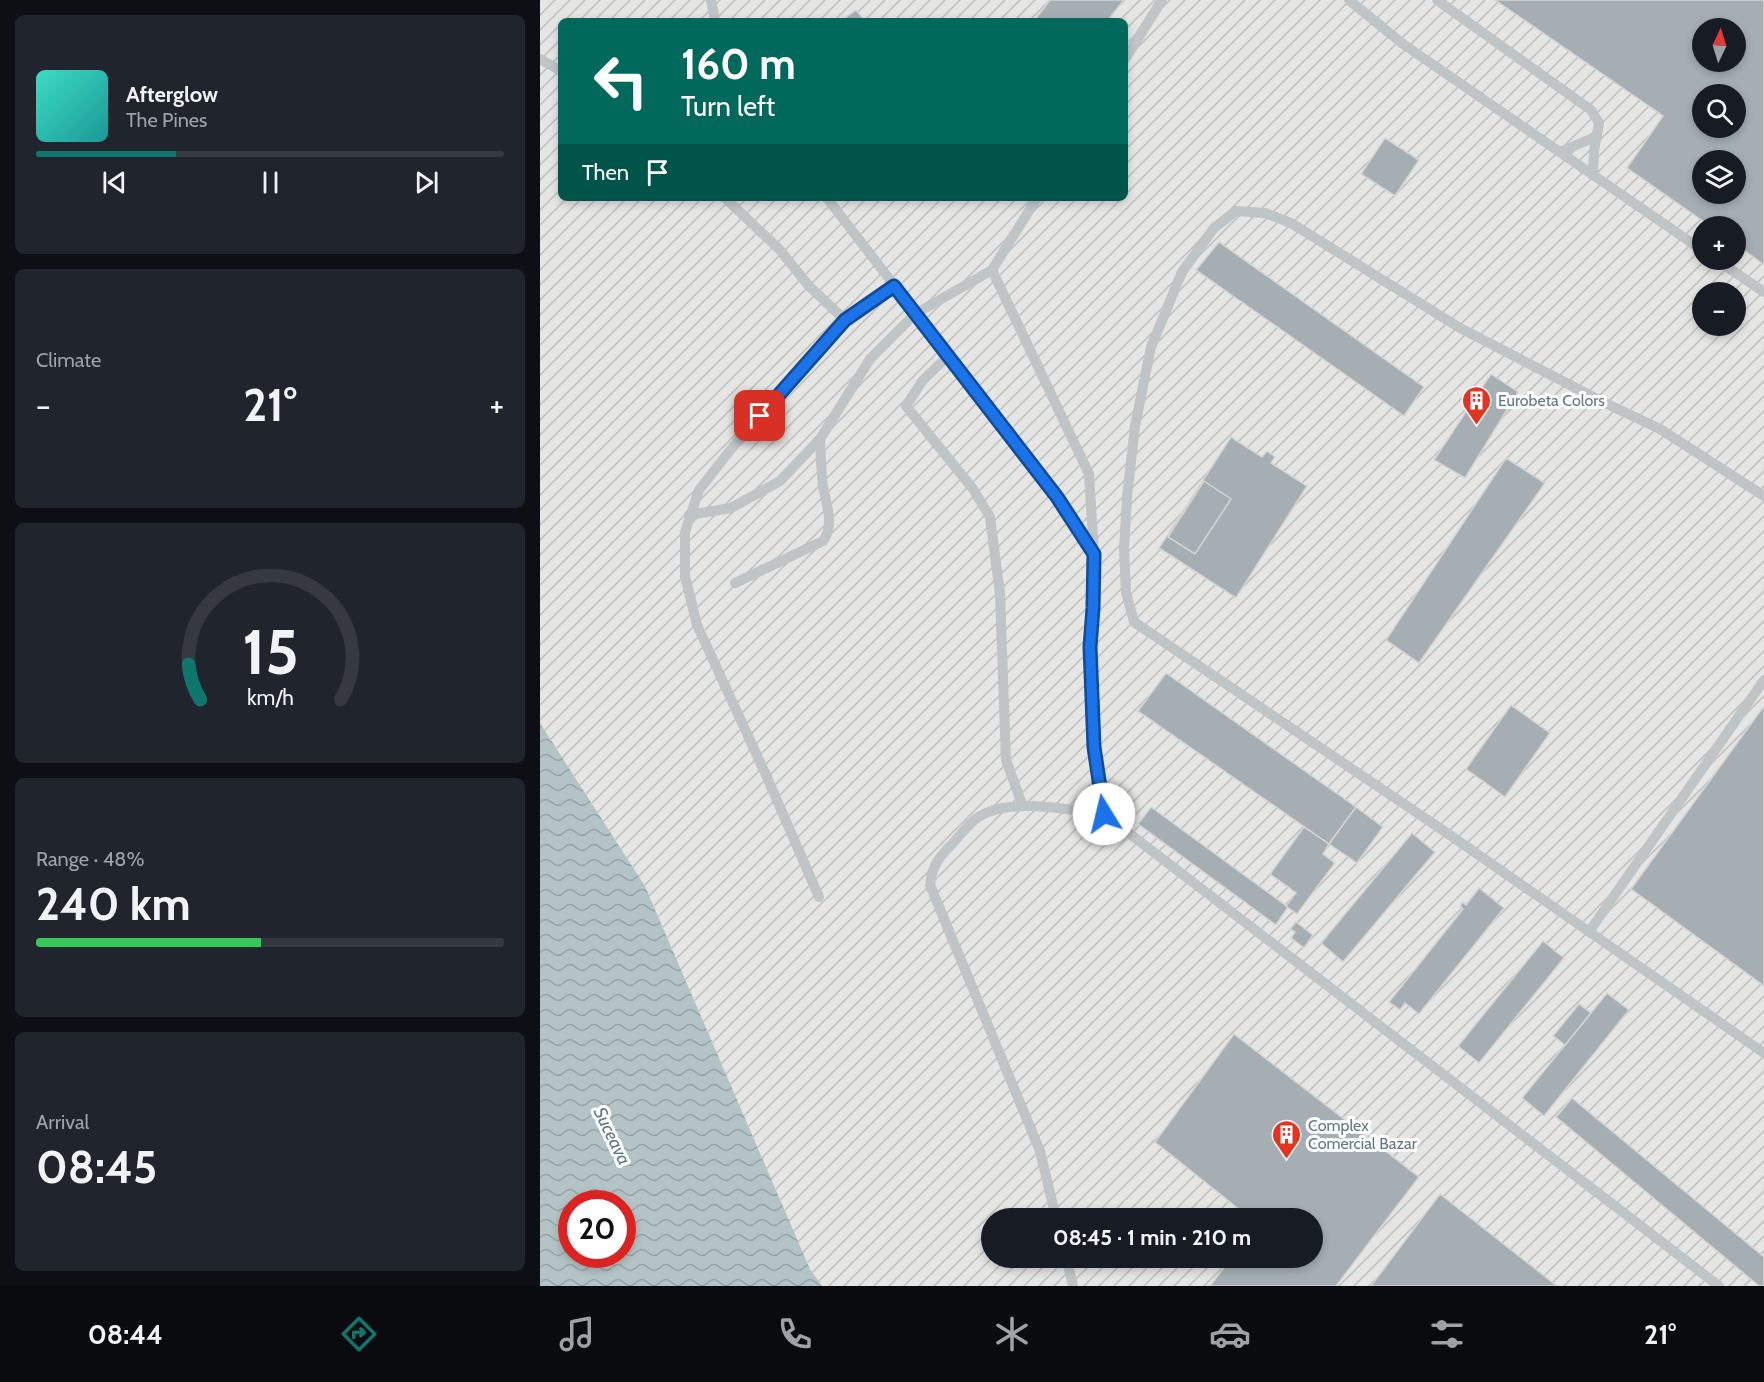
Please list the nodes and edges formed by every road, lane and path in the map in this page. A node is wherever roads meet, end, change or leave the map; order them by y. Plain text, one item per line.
1 (711, 0) edge
2 (1162, 0) edge
3 (1349, 0) edge
4 (1437, 0) edge
5 (714, 18) edge
6 (1128, 54) edge
7 (540, 59) edge
8 (558, 69) edge
9 (1596, 136) junction
10 (1560, 152) junction
11 (1593, 175) junction
12 (728, 201) edge
13 (829, 201) edge
14 (1035, 201) edge
15 (1692, 243) edge
16 (992, 270) junction
17 (1732, 270) edge
18 (894, 286) junction
19 (1764, 292) edge
20 (915, 314) junction
21 (845, 320) junction
22 (948, 356) junction
23 (820, 439) junction
24 (1764, 496) edge
25 (689, 515) junction
26 (1094, 554) junction
27 (735, 583) dead end
28 (1764, 680) edge
29 (1022, 804) junction
30 (1104, 814) junction
31 (819, 897) dead end
32 (1589, 932) junction
33 (1764, 1053) edge
34 (1054, 1208) edge
35 (1069, 1268) edge
36 (1073, 1286) edge
37 (1719, 1286) edge

1 - 5 lane
2 - 6 lane
3 - 10 lane
4 - 9 lane
7 - 8 lane
9 - 10 lane
9 - 11 lane
10 - 11 lane
11 - 15 lane
12 - 21 lane
13 - 18 lane
14 - 16 lane
16 - 20 lane
16 - 26 lane
17 - 19 lane
18 - 20 lane
18 - 21 lane
20 - 22 lane
20 - 23 lane
21 - 25 lane
22 - 26 lane
22 - 29 lane
23 - 25 lane
23 - 27 lane
24 - 32 lane
25 - 31 lane
26 - 30 lane
28 - 32 lane
29 - 30 lane
29 - 34 lane
30 - 37 lane
32 - 33 lane
35 - 36 lane

